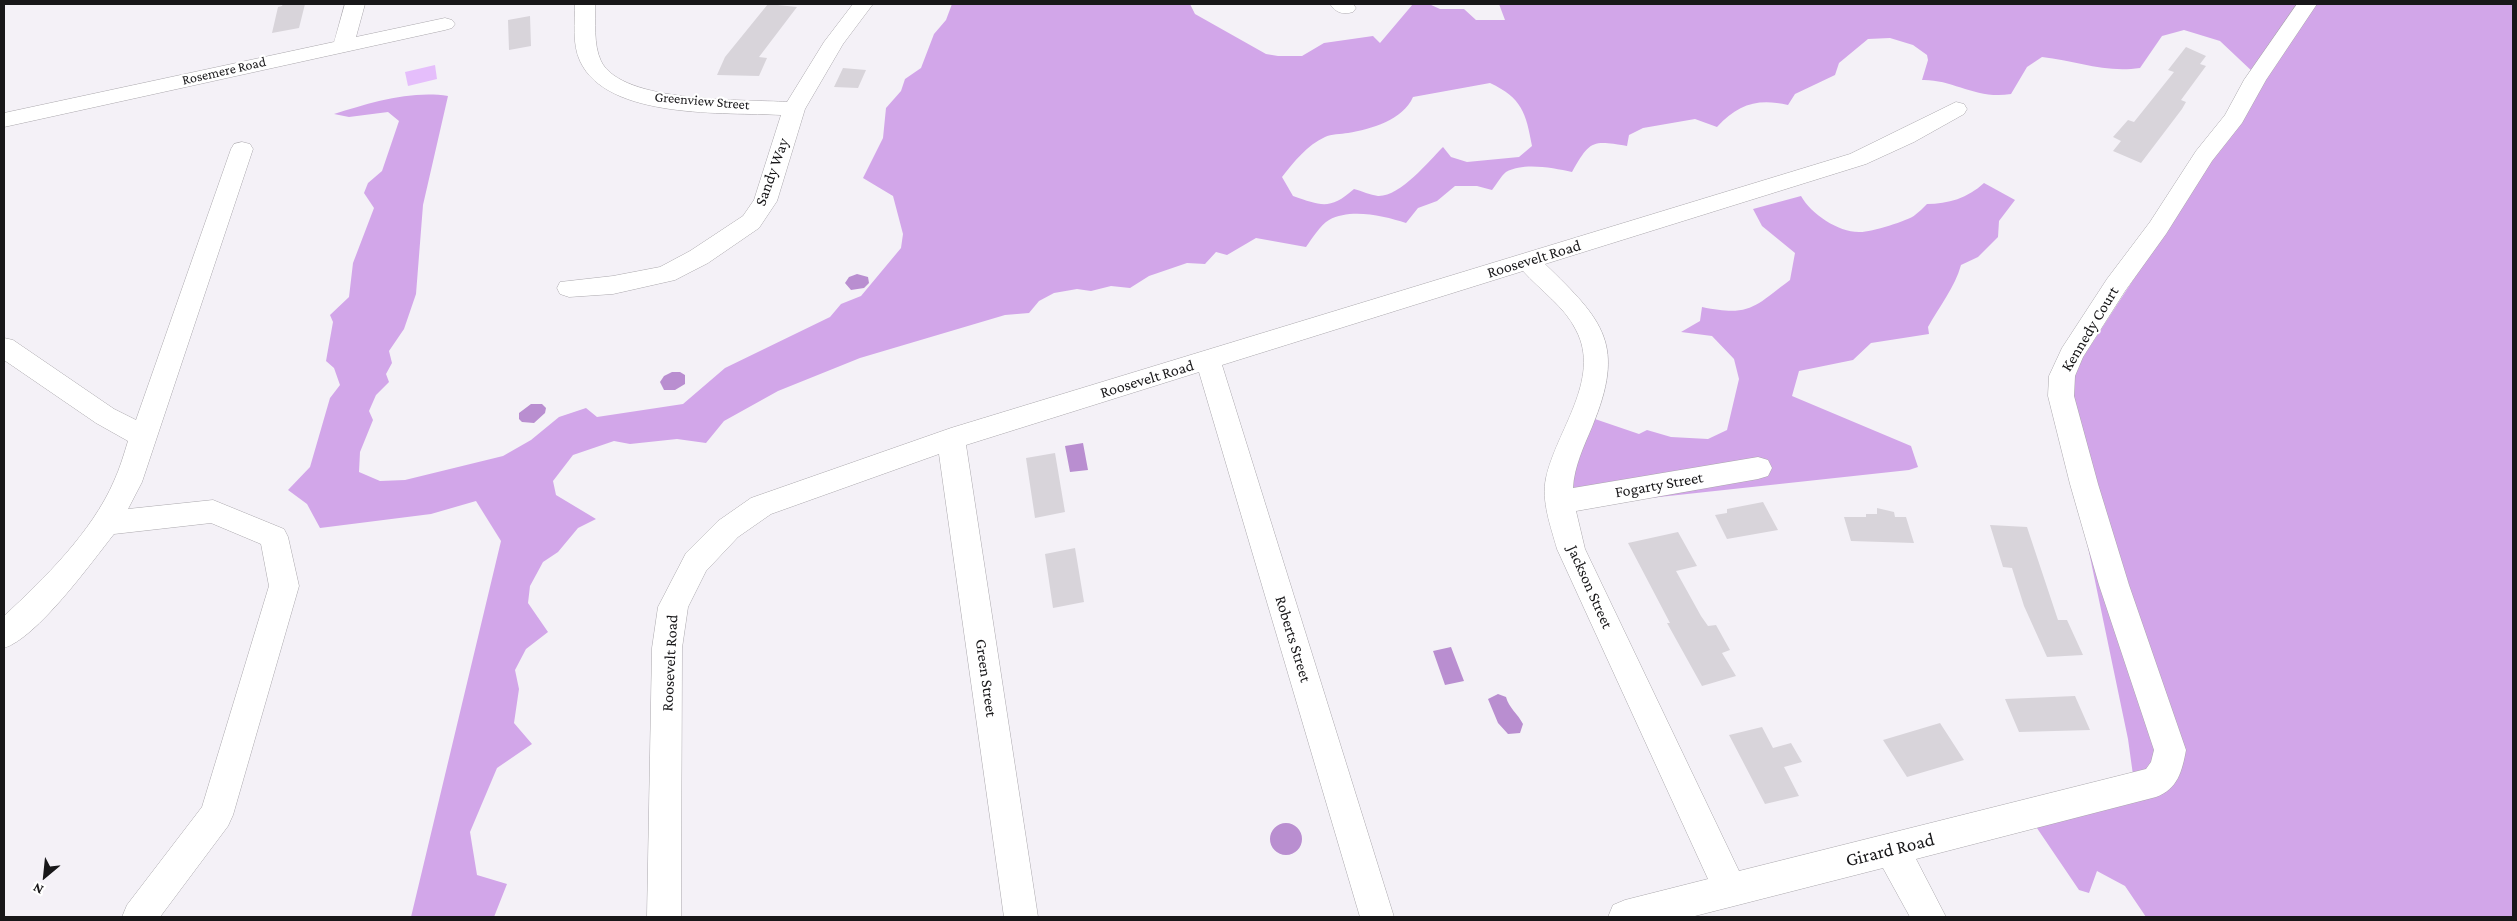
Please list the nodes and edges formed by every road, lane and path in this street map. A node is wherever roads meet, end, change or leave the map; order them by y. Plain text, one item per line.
1 (355, 4) edge
2 (585, 4) edge
3 (862, 4) edge
4 (2308, 4) edge
5 (445, 24) dead end
6 (344, 44) junction
7 (794, 109) junction
8 (1956, 109) dead end
9 (4, 120) edge
10 (242, 149) dead end
11 (1526, 261) junction
12 (569, 288) dead end
13 (4, 347) edge
14 (1208, 360) junction
15 (144, 437) junction
16 (951, 439) junction
17 (1758, 468) dead end
18 (1560, 502) junction
19 (106, 523) junction
20 (4, 635) edge
21 (2156, 782) joint
22 (1892, 850) junction
23 (1730, 889) junction
24 (139, 917) edge
25 (664, 917) edge
26 (1021, 917) edge
27 (1377, 917) edge
28 (1625, 917) edge
29 (1929, 917) edge

1 - 6 street
2 - 7 street, Greenview Street
3 - 7 street, Sandy Way
4 - 21 street, Kennedy Court
5 - 6 street, Rosemere Road
6 - 9 street, Rosemere Road
7 - 12 street, Sandy Way
8 - 11 street, Roosevelt Road
10 - 15 street
11 - 14 street, Roosevelt Road
11 - 18 street, Jackson Street
13 - 15 street
14 - 16 street, Roosevelt Road
14 - 27 street, Roberts Street
15 - 19 street
16 - 25 street, Roosevelt Road
16 - 26 street, Green Street
17 - 18 street, Fogarty Street
18 - 23 street, Jackson Street
19 - 20 street
19 - 24 street
21 - 22 street, Girard Road
22 - 23 street, Girard Road
22 - 29 street
23 - 28 street, Girard Road

